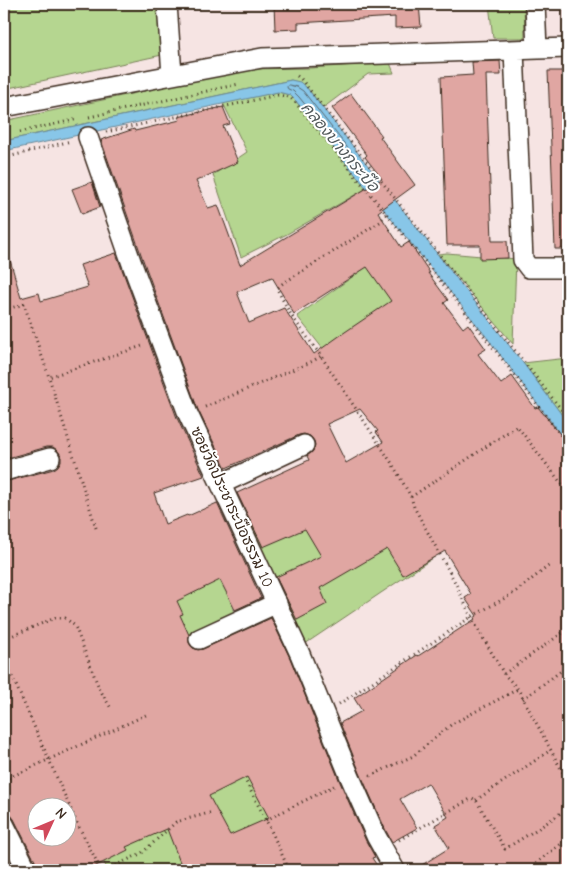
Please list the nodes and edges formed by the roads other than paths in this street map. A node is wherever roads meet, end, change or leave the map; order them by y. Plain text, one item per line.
1 (167, 4) edge
2 (535, 4) edge
3 (568, 48) edge
4 (537, 49) junction
5 (514, 50) junction
6 (172, 75) junction
7 (4, 107) edge
8 (88, 136) road end
9 (568, 268) edge
10 (304, 445) dead end
11 (50, 458) dead end
12 (4, 471) edge
13 (221, 484) junction
14 (277, 603) junction
15 (200, 639) dead end
16 (4, 824) edge
17 (27, 870) edge
18 (395, 870) edge

1 - 6 street
2 - 4 street
3 - 4 street
4 - 5 street
5 - 6 street
5 - 9 street
6 - 7 street
8 - 13 street, ซอยวัดประชาระบือธรรม 10
10 - 13 street
11 - 12 street
13 - 14 street, ซอยวัดประชาระบือธรรม 10
14 - 15 street
14 - 18 street, ซอยวัดประชาระบือธรรม 10
16 - 17 street

